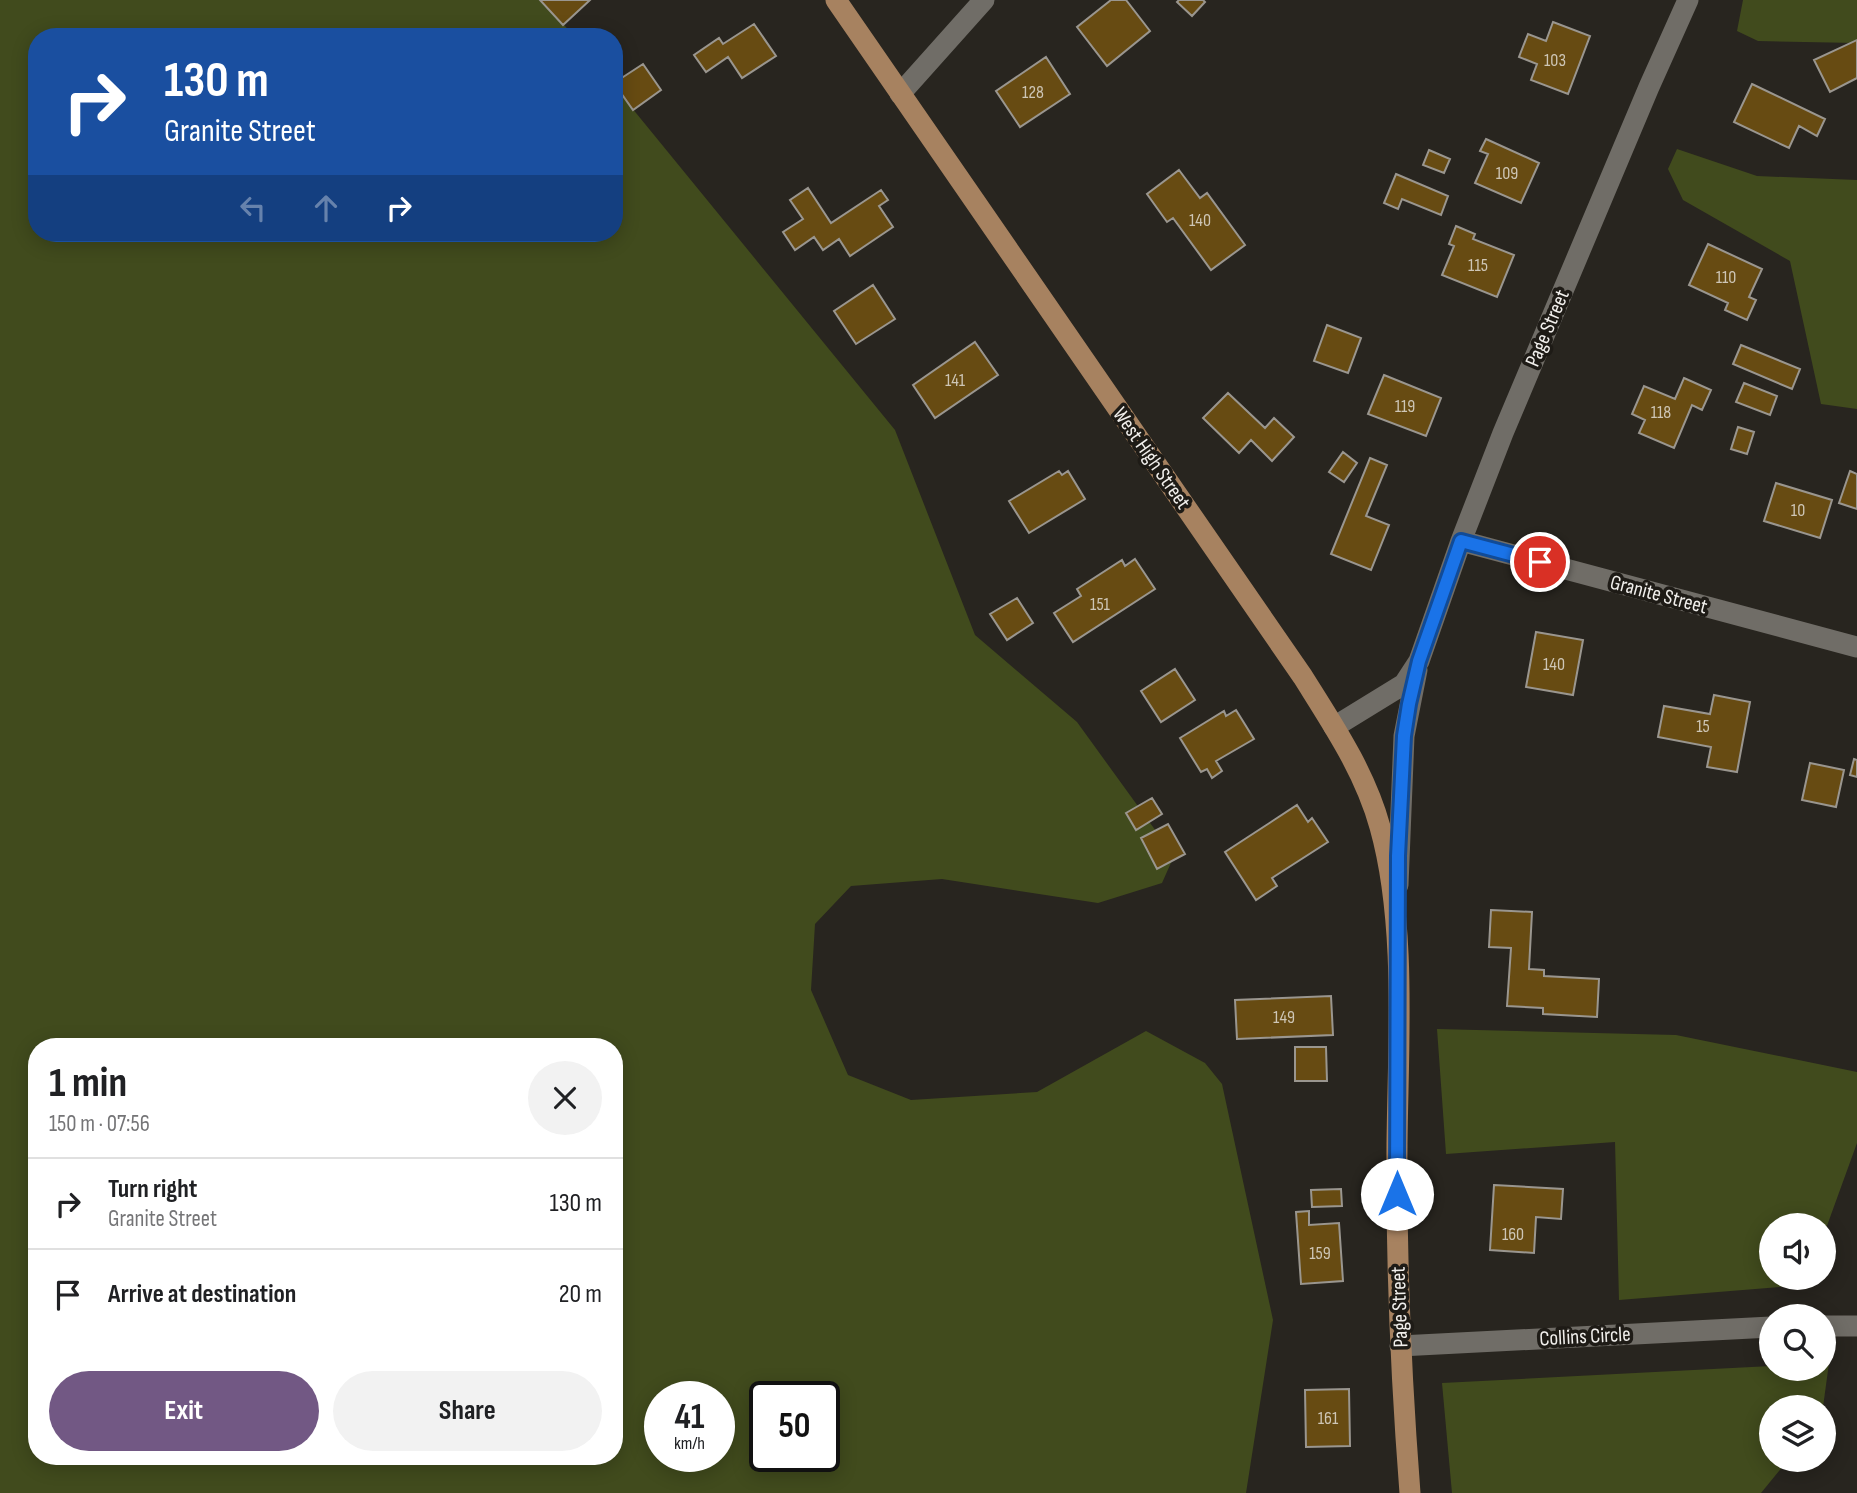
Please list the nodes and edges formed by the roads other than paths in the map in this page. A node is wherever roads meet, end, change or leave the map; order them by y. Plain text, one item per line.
1 (836, 0) edge
2 (984, 0) edge
3 (1688, 0) edge
4 (900, 94) junction
5 (1461, 541) junction
6 (1857, 647) edge
7 (1419, 661) junction
8 (1334, 727) junction
9 (1397, 947) junction
10 (1836, 1326) edge
11 (1857, 1326) edge
12 (1759, 1328) edge
13 (1400, 1346) junction
14 (1410, 1493) edge

1 - 4 main road, West High Street
2 - 4 street
3 - 5 street, Page Street
4 - 8 main road, West High Street
5 - 6 street, Granite Street
5 - 7 street, Page Street
7 - 8 street, Page Street
7 - 9 street, Page Street
8 - 9 main road, West High Street
9 - 13 main road, Page Street
10 - 11 street
12 - 13 street, Collins Circle
13 - 14 main road, Page Street

